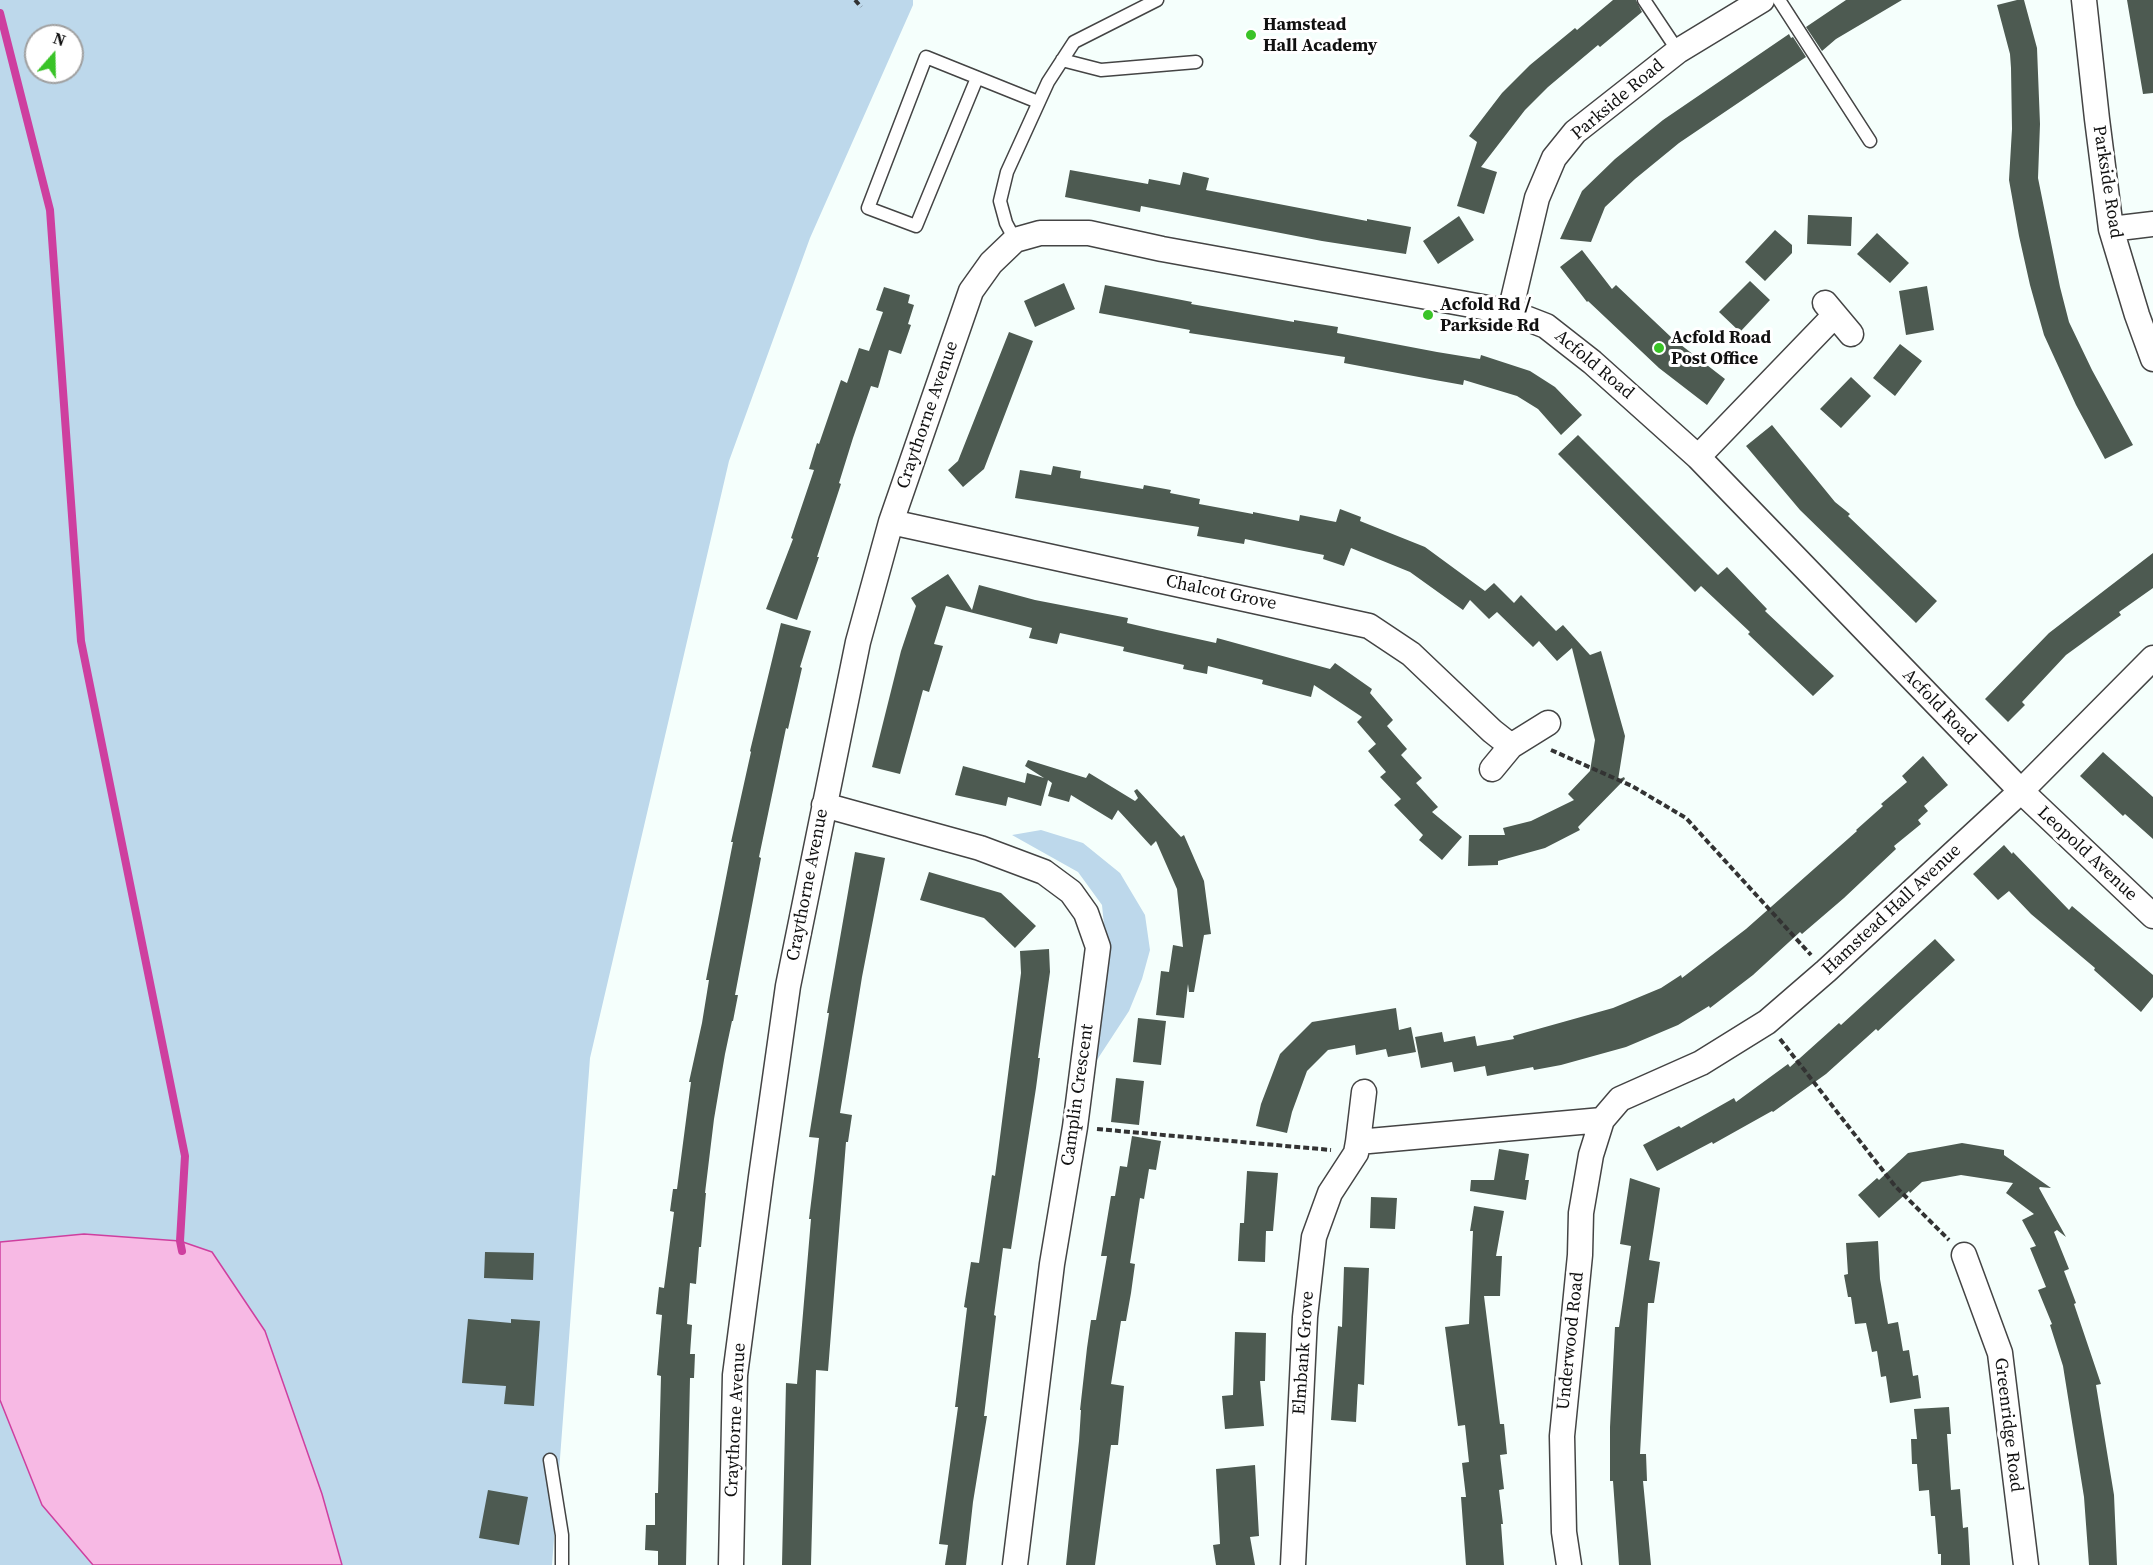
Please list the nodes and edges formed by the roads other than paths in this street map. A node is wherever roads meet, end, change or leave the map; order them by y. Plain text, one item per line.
1 (1157, 0) edge
2 (1644, 0) edge
3 (1762, 0) edge
4 (1779, 0) edge
5 (2084, 0) edge
6 (1678, 51) junction
7 (1062, 60) junction
8 (1196, 62) dead end
9 (977, 78) junction
10 (1038, 102) junction
11 (1869, 141) dead end
12 (2153, 224) edge
13 (2111, 229) junction
14 (1015, 240) junction
15 (1510, 312) junction
16 (1851, 334) dead end
17 (2153, 359) edge
18 (1698, 457) junction
19 (891, 522) junction
20 (2153, 658) edge
21 (1548, 723) dead end
22 (1517, 742) junction
23 (1492, 770) dead end
24 (2021, 791) junction
25 (824, 805) junction
26 (2153, 916) edge
27 (1364, 1092) dead end
28 (1602, 1120) junction
29 (1357, 1147) junction
30 (1965, 1255) road end
31 (550, 1460) dead end
32 (562, 1565) edge
33 (731, 1565) edge
34 (1015, 1565) edge
35 (1293, 1565) edge
36 (1569, 1565) edge
37 (2026, 1565) edge

1 - 7 lane
2 - 6 lane
3 - 6 street, Parkside Road
4 - 11 lane
5 - 13 street, Parkside Road
6 - 15 street, Parkside Road
7 - 8 lane
7 - 10 lane
9 - 9 lane
9 - 10 lane
10 - 14 lane
12 - 13 street
13 - 17 street, Parkside Road
14 - 15 street, Acfold Road
14 - 19 street, Craythorne Avenue
15 - 18 street, Acfold Road
16 - 18 street
18 - 24 street, Acfold Road
19 - 22 street, Chalcot Grove
19 - 25 street, Craythorne Avenue
20 - 24 street, Hamstead Hall Avenue
21 - 22 street
22 - 23 street
24 - 26 street, Leopold Avenue
24 - 28 street, Hamstead Hall Avenue
25 - 33 street, Craythorne Avenue
25 - 34 street, Camplin Crescent
27 - 29 street, Elmbank Grove
28 - 29 street
28 - 36 street, Underwood Road
29 - 35 street, Elmbank Grove
30 - 37 street, Greenridge Road
31 - 32 lane

